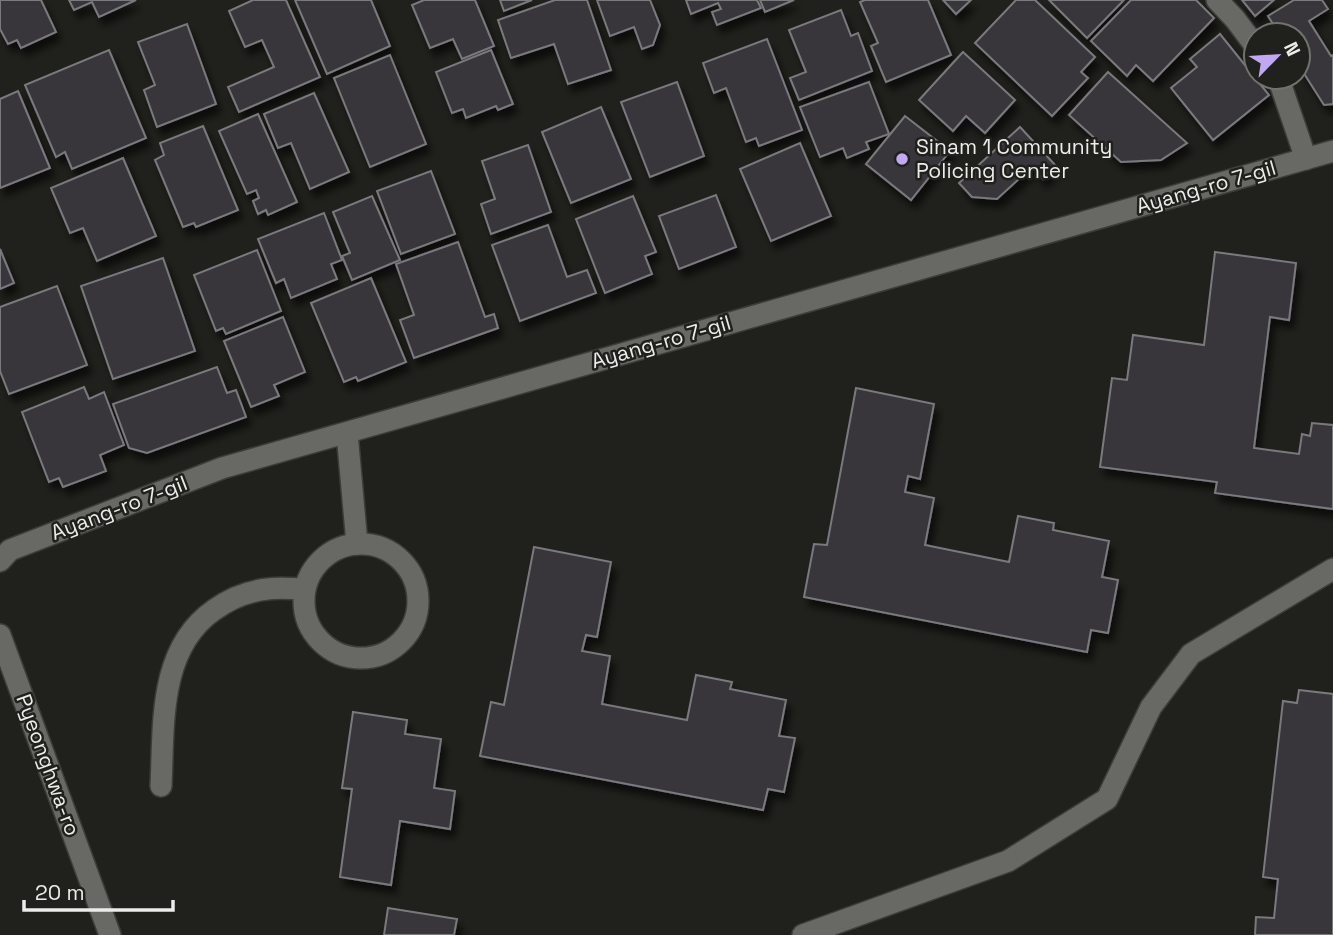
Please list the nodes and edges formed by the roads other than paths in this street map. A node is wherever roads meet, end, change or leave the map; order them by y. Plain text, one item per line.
1 (1217, 0) edge
2 (1242, 27) edge
3 (1283, 91) edge
4 (1333, 151) edge
5 (1306, 159) junction
6 (347, 433) junction
7 (357, 544) junction
8 (0, 561) edge
9 (1333, 569) edge
10 (305, 589) junction
11 (0, 635) edge
12 (161, 786) dead end
13 (110, 935) edge
14 (803, 935) edge

1 - 2 street
3 - 5 street
4 - 5 street, Ayang-ro 7-gil
5 - 6 street, Ayang-ro 7-gil
6 - 7 street
6 - 8 street, Ayang-ro 7-gil
7 - 10 street
7 - 10 street
9 - 14 street
10 - 12 street
11 - 13 street, Pyeonghwa-ro

